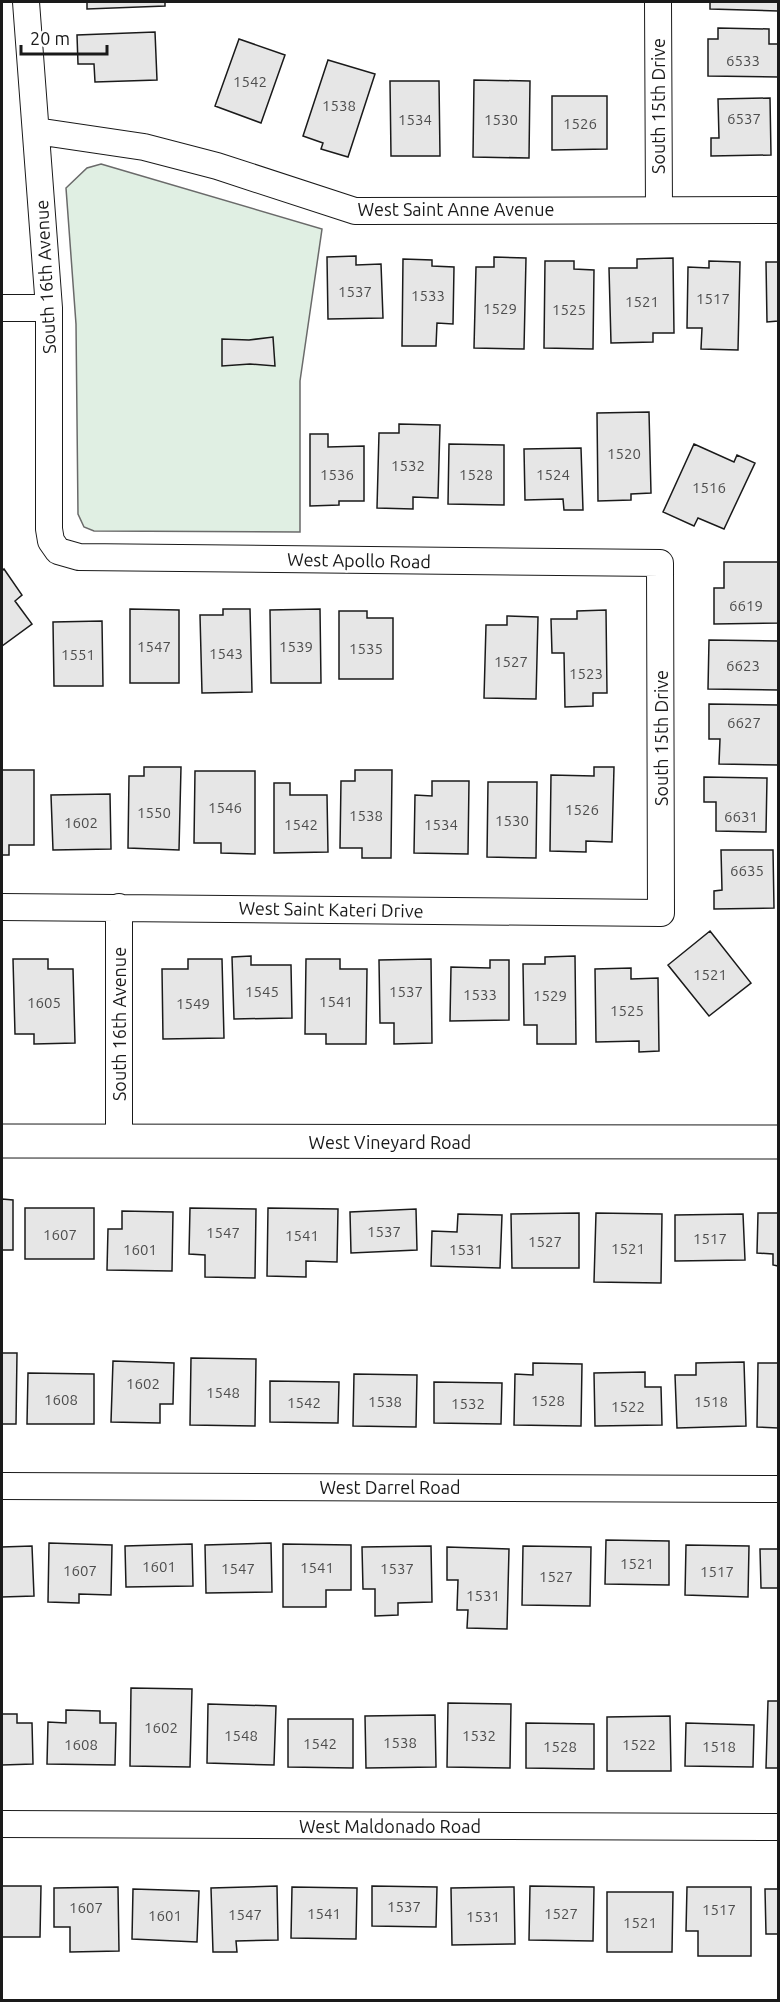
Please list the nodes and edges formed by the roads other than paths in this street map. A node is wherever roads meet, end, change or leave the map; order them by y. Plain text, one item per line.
1 (26, 2) edge
2 (657, 2) edge
3 (36, 131) junction
4 (659, 210) junction
5 (778, 210) edge
6 (2, 308) edge
7 (49, 308) junction
8 (58, 551) joint
9 (660, 563) joint
10 (2, 907) edge
11 (119, 907) junction
12 (661, 913) joint
13 (2, 1141) edge
14 (119, 1142) junction
15 (778, 1142) edge
16 (2, 1486) edge
17 (778, 1489) edge
18 (2, 1824) edge
19 (778, 1827) edge

1 - 3 street, South 16th Avenue
2 - 4 street, South 15th Drive
3 - 4 street, West Saint Anne Avenue
3 - 7 street, South 16th Avenue
4 - 5 street, West Saint Anne Avenue
6 - 7 street
7 - 8 street, South 16th Avenue
8 - 9 street, West Apollo Road
9 - 12 street, South 15th Drive
10 - 11 street, West Saint Kateri Drive
11 - 12 street, West Saint Kateri Drive
11 - 14 street, South 16th Avenue
13 - 14 street, West Vineyard Road
14 - 15 street, West Vineyard Road
16 - 17 street, West Darrel Road
18 - 19 street, West Maldonado Road

